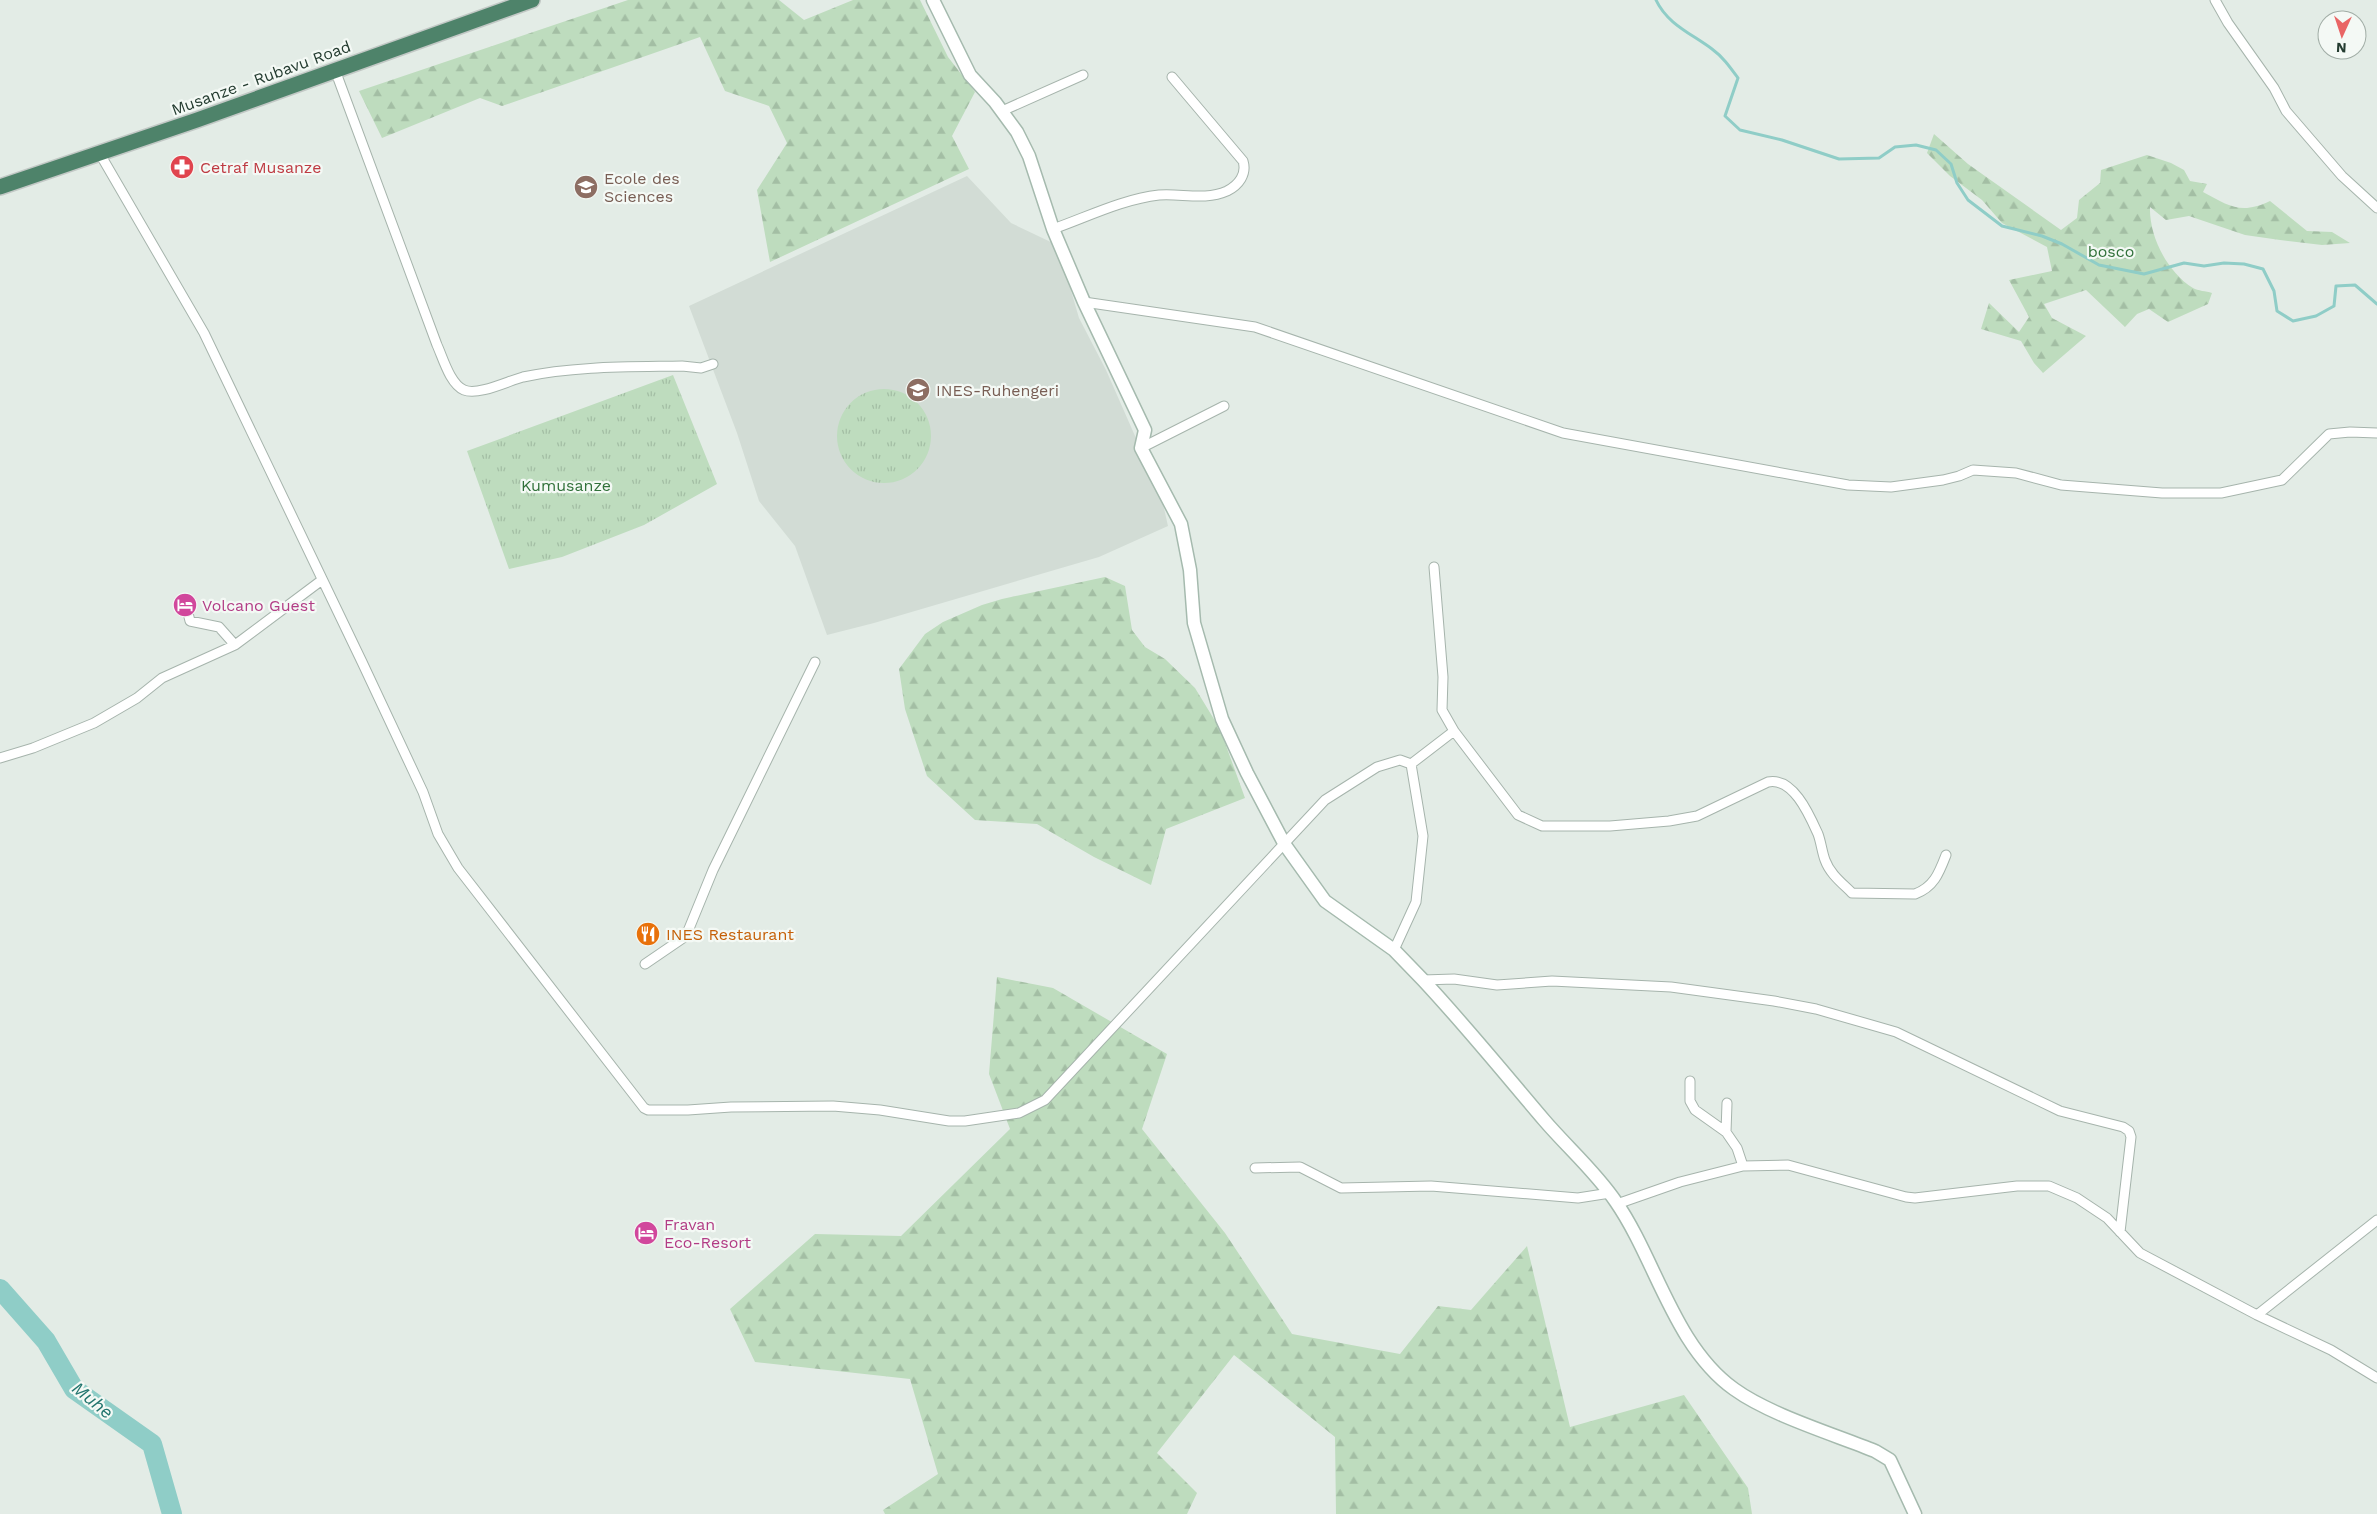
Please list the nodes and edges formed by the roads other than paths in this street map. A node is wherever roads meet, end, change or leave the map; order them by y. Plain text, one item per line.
1 (532, 0) edge
2 (933, 0) edge
3 (2215, 0) edge
4 (335, 70) junction
5 (1082, 75) dead end
6 (1172, 77) dead end
7 (1002, 111) junction
8 (100, 154) junction
9 (0, 187) edge
10 (2377, 208) edge
11 (1053, 230) junction
12 (1084, 302) junction
13 (713, 364) dead end
14 (1224, 406) dead end
15 (2377, 433) edge
16 (1140, 448) junction
17 (1434, 567) dead end
18 (322, 580) junction
19 (185, 602) dead end
20 (235, 646) junction
21 (815, 662) dead end
22 (1454, 731) junction
23 (0, 758) edge
24 (1411, 764) junction
25 (1285, 845) junction
26 (1946, 855) dead end
27 (1394, 950) junction
28 (644, 964) dead end
29 (1423, 980) junction
30 (1690, 1081) dead end
31 (1726, 1103) dead end
32 (1726, 1132) junction
33 (1743, 1166) junction
34 (1256, 1168) dead end
35 (1614, 1198) junction
36 (2377, 1220) edge
37 (2120, 1232) junction
38 (2257, 1315) junction
39 (2377, 1378) edge
40 (1915, 1514) edge

1 - 4 highway, Musanze - Rubavu Road
2 - 7 main road
3 - 10 street
4 - 8 highway, Musanze - Rubavu Road
4 - 13 street
5 - 7 street
6 - 11 street
7 - 11 main road
8 - 9 highway, Musanze - Rubavu Road
8 - 18 street
11 - 12 main road
12 - 15 street
12 - 16 main road
14 - 16 street
16 - 25 main road
17 - 22 street
18 - 20 street
18 - 25 street
19 - 20 street
20 - 23 street
21 - 28 street
22 - 24 street
22 - 26 street
24 - 25 street
24 - 27 street
25 - 27 main road
27 - 29 main road
29 - 35 main road
29 - 37 street
30 - 32 street
31 - 32 street
32 - 33 street
33 - 35 street
33 - 37 street
34 - 35 street
35 - 40 main road
36 - 38 street
37 - 38 street
38 - 39 street

